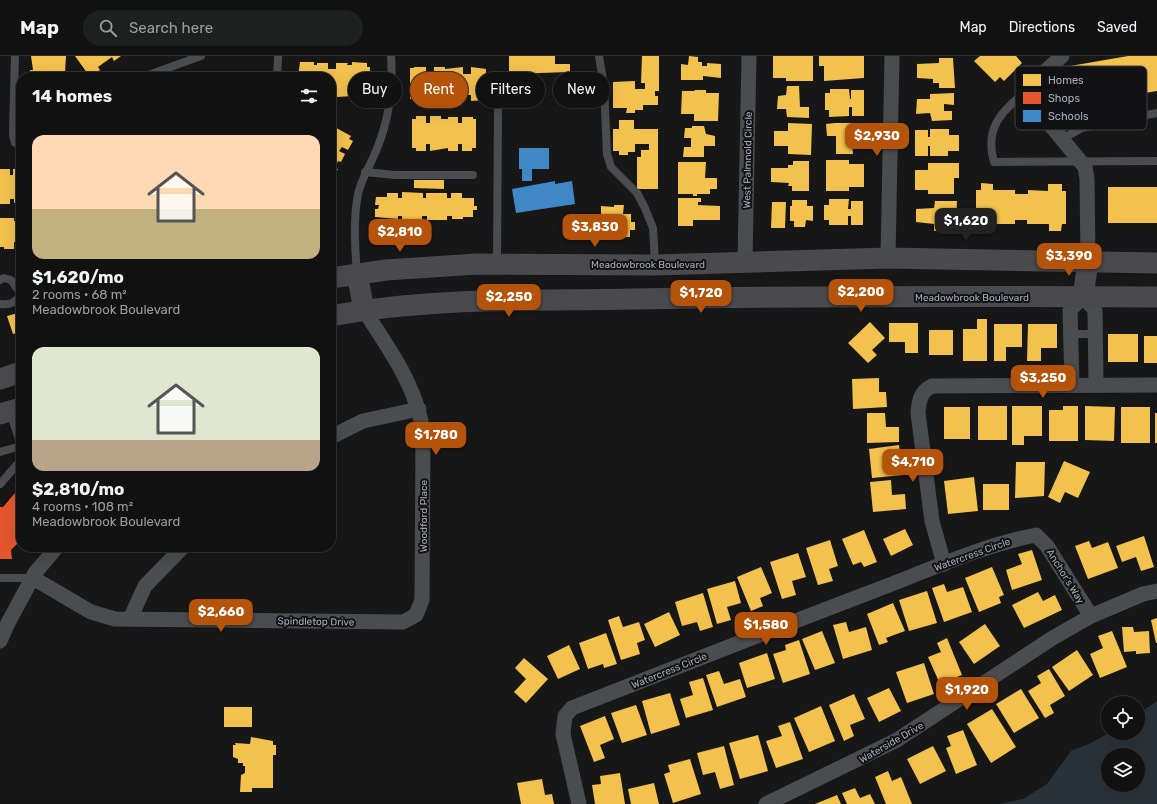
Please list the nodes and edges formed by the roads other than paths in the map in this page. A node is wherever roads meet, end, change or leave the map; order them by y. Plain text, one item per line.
1 (15, 56) edge
2 (201, 56) edge
3 (278, 56) edge
4 (391, 56) edge
5 (600, 56) edge
6 (749, 56) edge
7 (892, 56) edge
8 (1062, 56) edge
9 (1051, 66) edge
10 (157, 72) edge
11 (277, 72) edge
12 (1015, 100) edge
13 (498, 108) edge
14 (1157, 113) edge
15 (1147, 115) edge
16 (1055, 130) edge
17 (1078, 130) edge
18 (1062, 139) junction
19 (16, 141) edge
20 (1080, 162) junction
21 (1157, 162) edge
22 (365, 172) junction
23 (473, 175) dead end
24 (888, 258) junction
25 (1088, 261) junction
26 (1157, 262) edge
27 (745, 263) junction
28 (497, 264) junction
29 (655, 265) junction
30 (357, 274) junction
31 (336, 277) edge
32 (0, 280) edge
33 (16, 287) edge
34 (747, 297) junction
35 (1083, 297) junction
36 (1157, 297) edge
37 (16, 302) edge
38 (0, 304) edge
39 (364, 310) junction
40 (336, 315) edge
41 (1071, 334) junction
42 (1095, 334) junction
43 (16, 374) edge
44 (0, 379) edge
45 (1072, 385) junction
46 (1096, 385) junction
47 (1157, 385) edge
48 (419, 409) junction
49 (10, 411) edge
50 (16, 430) edge
51 (336, 434) edge
52 (16, 447) edge
53 (0, 452) edge
54 (16, 466) edge
55 (0, 484) edge
56 (1040, 538) joint
57 (54, 552) edge
58 (178, 552) edge
59 (944, 564) junction
60 (0, 578) edge
61 (33, 578) junction
62 (1157, 591) edge
63 (416, 615) joint
64 (1091, 616) junction
65 (130, 619) junction
66 (0, 642) edge
67 (578, 804) edge
68 (766, 804) edge

1 - 19 lane
2 - 10 lane
3 - 11 lane
4 - 22 lane
5 - 29 lane
6 - 27 street, West Palmnold Circle
7 - 24 street
8 - 9 street
12 - 20 lane
13 - 28 lane
14 - 15 lane
16 - 18 street
17 - 18 lane
18 - 20 street
20 - 21 lane
20 - 25 street
22 - 23 lane
22 - 30 lane
24 - 25 main road, Meadowbrook Boulevard
24 - 27 main road, Meadowbrook Boulevard
25 - 26 main road, Meadowbrook Boulevard
25 - 35 main road
27 - 29 main road, Meadowbrook Boulevard
27 - 34 main road
28 - 29 main road, Meadowbrook Boulevard
28 - 30 main road, Meadowbrook Boulevard
30 - 31 main road, Meadowbrook Boulevard
30 - 39 main road
32 - 33 lane
34 - 35 main road, Meadowbrook Boulevard
34 - 39 main road, Meadowbrook Boulevard
35 - 36 main road, Meadowbrook Boulevard
35 - 41 street
35 - 42 street
37 - 38 lane
39 - 40 main road, Meadowbrook Boulevard
39 - 48 street, Woodford Place
41 - 42 lane
41 - 45 street
42 - 46 street
43 - 44 main road
45 - 46 street
45 - 59 street
46 - 47 street
48 - 51 street
48 - 63 street, Woodford Place
49 - 50 lane
52 - 53 lane
54 - 55 lane
56 - 59 street, Watercress Circle
56 - 64 street, Anchor's Way
57 - 61 street
58 - 65 street
59 - 67 street, Watercress Circle
60 - 61 lane
61 - 65 street, Spindletop Drive
61 - 66 street
62 - 64 street, Waterside Drive
63 - 65 street, Spindletop Drive
64 - 68 street, Waterside Drive

